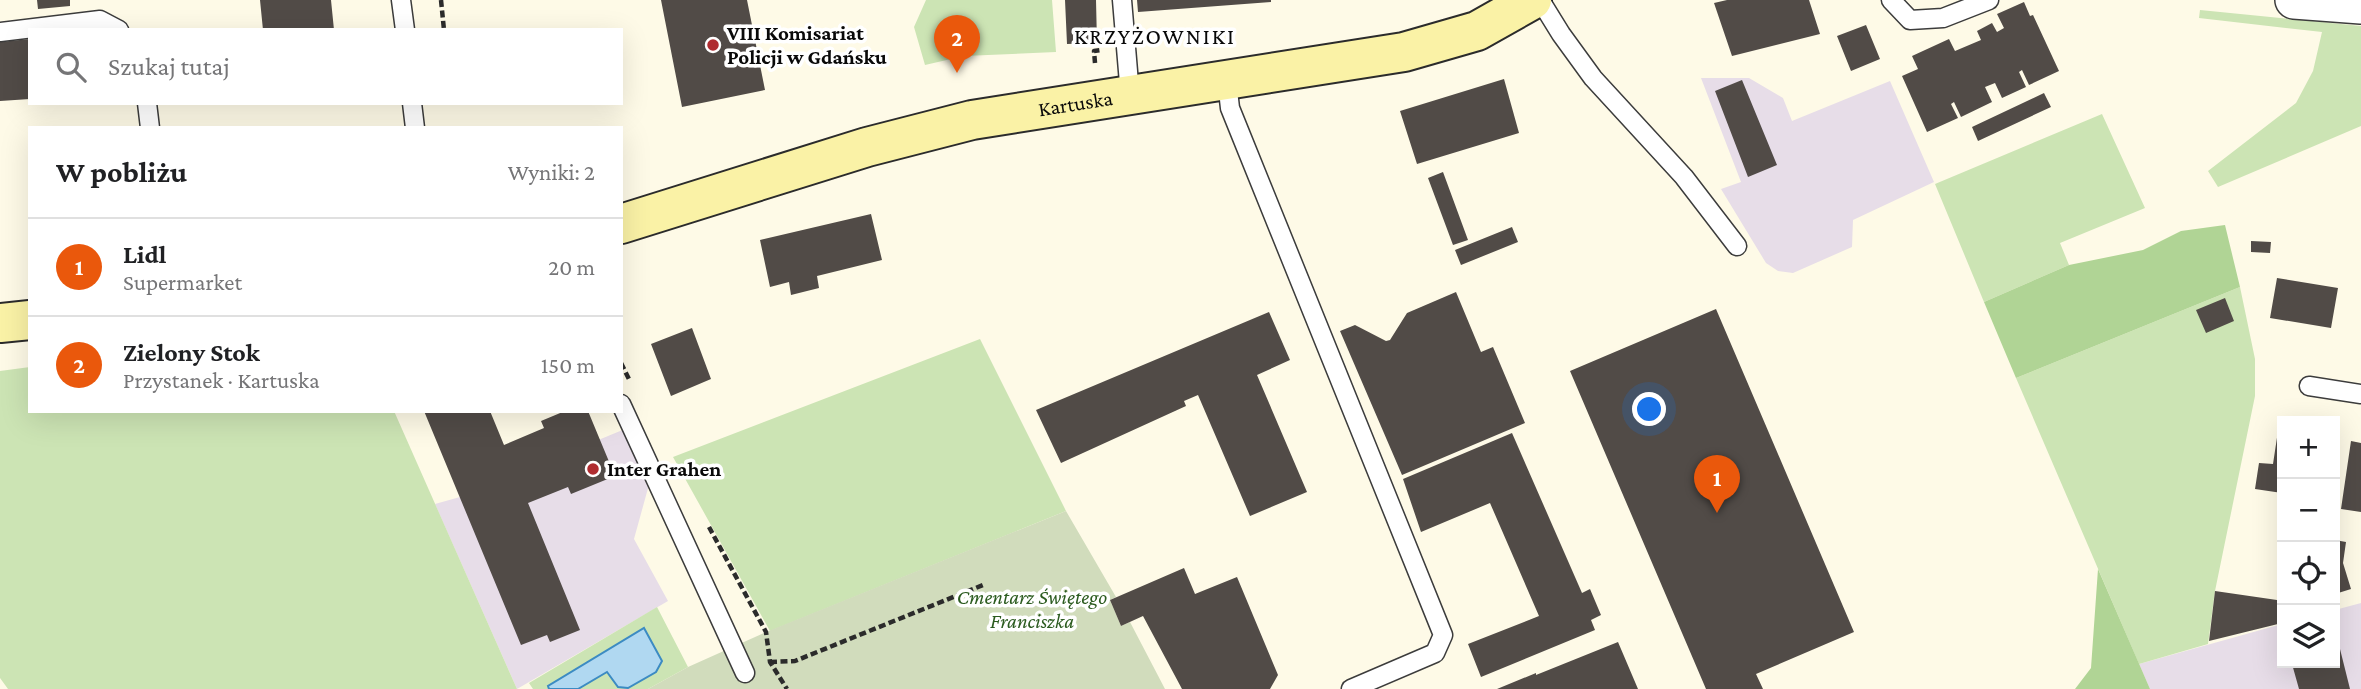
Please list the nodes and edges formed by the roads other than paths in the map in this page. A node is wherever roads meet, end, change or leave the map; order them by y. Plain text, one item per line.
1 (401, 0) edge
2 (1122, 0) edge
3 (1532, 0) edge
4 (1540, 0) edge
5 (1891, 0) edge
6 (1989, 0) edge
7 (2294, 0) edge
8 (2361, 5) edge
9 (28, 28) edge
10 (31, 28) edge
11 (115, 28) edge
12 (404, 28) edge
13 (0, 32) edge
14 (1227, 82) junction
15 (1130, 95) junction
16 (147, 105) edge
17 (412, 105) edge
18 (150, 126) edge
19 (415, 126) edge
20 (623, 223) edge
21 (1737, 246) dead end
22 (28, 320) edge
23 (0, 323) edge
24 (2309, 386) dead end
25 (2361, 394) edge
26 (623, 408) edge
27 (745, 673) dead end
28 (1351, 689) edge

1 - 12 lane
2 - 15 lane
3 - 14 street, Kartuska
4 - 21 lane
5 - 6 lane
7 - 8 street
9 - 13 lane
10 - 11 lane
14 - 15 street, Kartuska
14 - 28 lane
15 - 20 street, Kartuska
16 - 18 lane
17 - 19 lane
22 - 23 street
24 - 25 lane
26 - 27 lane

